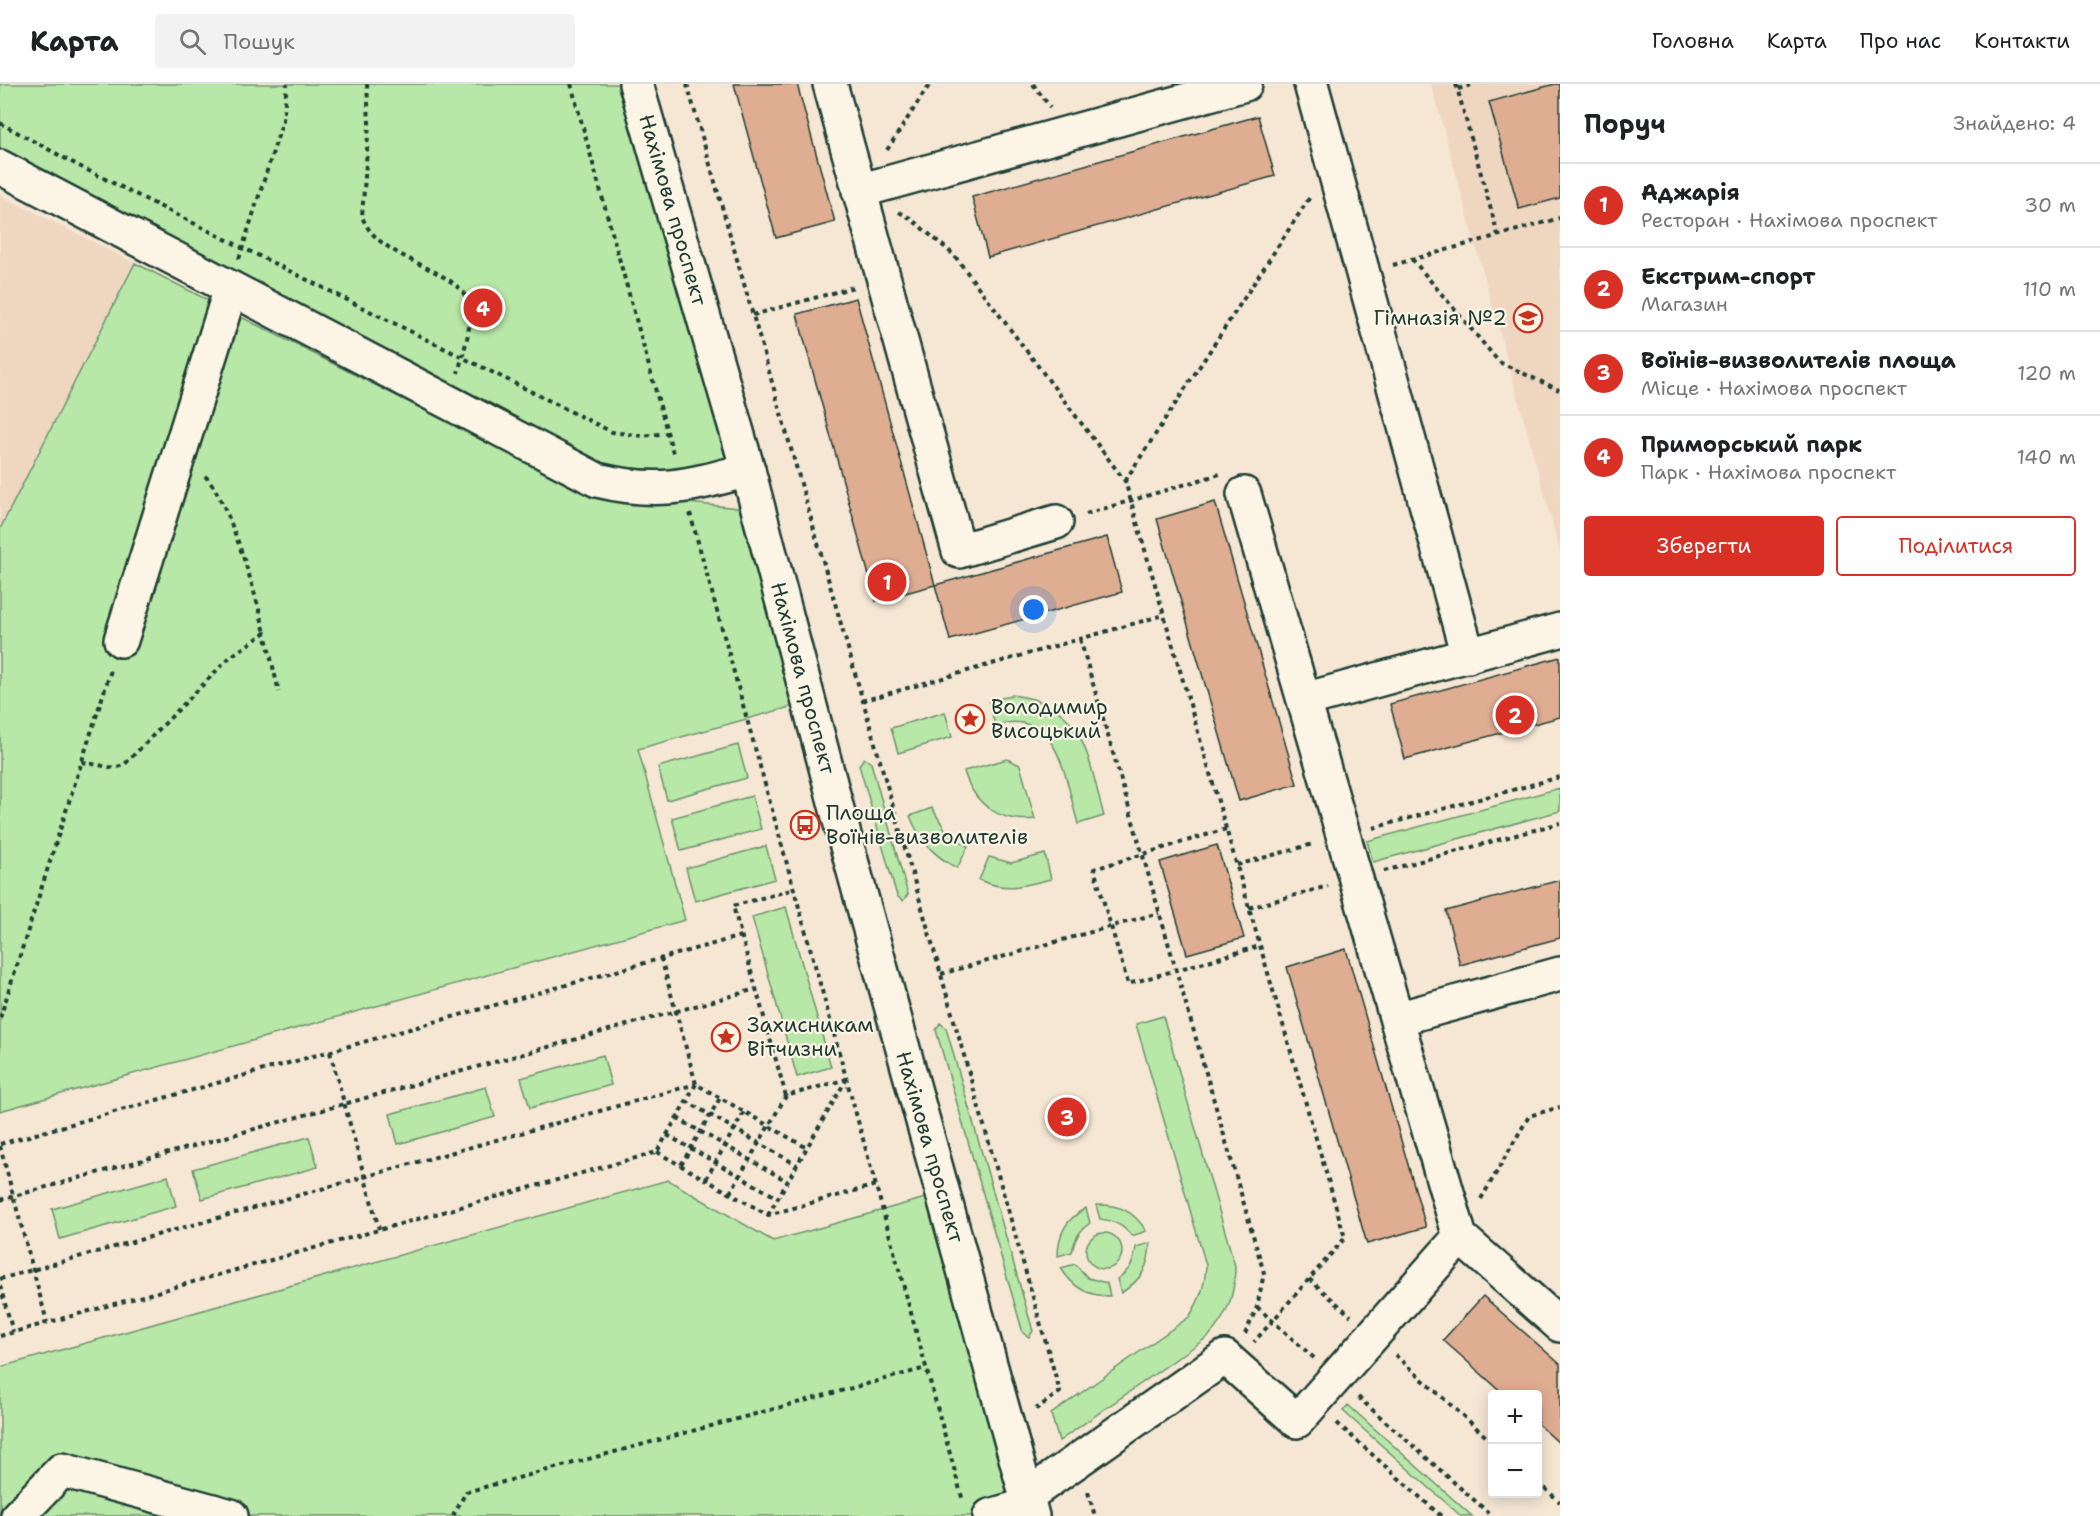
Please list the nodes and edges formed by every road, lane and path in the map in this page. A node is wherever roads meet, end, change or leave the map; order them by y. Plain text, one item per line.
1 (287, 84) edge
2 (367, 84) edge
3 (571, 84) edge
4 (636, 84) edge
5 (687, 84) edge
6 (830, 84) edge
7 (926, 84) edge
8 (930, 84) edge
9 (1245, 84) edge
10 (1311, 84) edge
11 (1475, 84) edge
12 (1457, 86) edge
13 (927, 91) junction
14 (1166, 94) edge
15 (0, 123) edge
16 (1332, 162) junction
17 (0, 167) edge
18 (859, 191) junction
19 (1560, 218) edge
20 (1498, 235) junction
21 (243, 247) junction
22 (1412, 259) junction
23 (1363, 273) junction
24 (883, 278) junction
25 (231, 288) junction
26 (753, 315) junction
27 (462, 356) junction
28 (1559, 390) edge
29 (451, 403) junction
30 (667, 433) junction
31 (176, 459) junction
32 (748, 470) junction
33 (1125, 481) junction
34 (1235, 483) joint
35 (683, 488) junction
36 (1131, 501) junction
37 (1056, 522) joint
38 (1164, 615) junction
39 (1560, 630) edge
40 (265, 633) junction
41 (1080, 639) junction
42 (121, 640) joint
43 (1468, 656) junction
44 (279, 692) dead end
45 (1304, 700) junction
46 (862, 701) junction
47 (82, 762) junction
48 (1560, 777) edge
49 (1560, 823) edge
50 (1227, 829) junction
51 (1344, 836) junction
52 (1142, 855) junction
53 (1237, 865) junction
54 (1356, 878) junction
55 (794, 889) junction
56 (1250, 908) junction
57 (1160, 913) junction
58 (1111, 927) junction
59 (741, 936) junction
60 (1260, 946) junction
61 (662, 958) junction
62 (1176, 970) junction
63 (940, 974) junction
64 (1560, 974) edge
65 (756, 989) junction
66 (676, 1011) junction
67 (0, 1018) edge
68 (1397, 1019) junction
69 (330, 1052) junction
70 (846, 1079) junction
71 (696, 1084) junction
72 (786, 1096) junction
73 (720, 1098) junction
74 (686, 1101) junction
75 (344, 1104) junction
76 (1560, 1107) edge
77 (744, 1112) junction
78 (711, 1115) junction
79 (677, 1118) junction
80 (769, 1126) junction
81 (735, 1129) junction
82 (701, 1132) junction
83 (667, 1135) junction
84 (759, 1142) junction
85 (0, 1145) edge
86 (725, 1146) junction
87 (691, 1148) junction
88 (807, 1148) junction
89 (657, 1152) junction
90 (749, 1160) junction
91 (715, 1162) junction
92 (681, 1165) junction
93 (797, 1165) junction
94 (740, 1176) junction
95 (364, 1177) junction
96 (705, 1179) junction
97 (788, 1181) junction
98 (876, 1185) junction
99 (730, 1193) junction
100 (14, 1197) junction
101 (778, 1198) junction
102 (0, 1200) edge
103 (768, 1215) junction
104 (379, 1229) junction
105 (1460, 1237) junction
106 (33, 1270) junction
107 (0, 1279) edge
108 (1309, 1279) junction
109 (0, 1286) edge
110 (1257, 1307) junction
111 (1273, 1320) junction
112 (47, 1322) junction
113 (1560, 1325) edge
114 (13, 1332) junction
115 (0, 1335) edge
116 (1373, 1335) junction
117 (1230, 1361) junction
118 (926, 1368) junction
119 (1336, 1377) junction
120 (1314, 1402) junction
121 (1036, 1409) dead end
122 (1488, 1438) edge
123 (1542, 1486) edge
124 (1560, 1502) edge
125 (1030, 1506) edge
126 (977, 1511) edge
127 (18, 1516) edge
128 (231, 1516) edge
129 (453, 1516) edge
130 (1442, 1516) edge
131 (1492, 1516) edge

1 - 21 path
2 - 27 path
3 - 30 path
4 - 32 main road, Нахімова проспект
5 - 26 path
6 - 18 main road
7 - 13 path
8 - 13 path
9 - 14 main road
10 - 16 main road
11 - 12 path
12 - 20 path
13 - 18 path
14 - 18 main road
15 - 21 path
16 - 23 main road
16 - 33 path
17 - 25 main road
18 - 24 main road
18 - 33 path
19 - 20 path
20 - 22 path
21 - 25 path
21 - 27 path
22 - 23 path
22 - 28 path
23 - 43 main road
24 - 26 path
24 - 37 main road
25 - 29 main road
25 - 31 main road
26 - 46 path
27 - 29 path
27 - 30 path
29 - 35 main road
30 - 35 path
31 - 40 path
31 - 42 main road
32 - 35 main road
32 - 125 main road, Нахімова проспект
33 - 36 path
34 - 36 path
34 - 45 main road
35 - 55 path
36 - 37 path
36 - 38 path
38 - 41 path
38 - 50 path
39 - 43 main road
40 - 44 path
40 - 47 path
41 - 46 path
41 - 52 path
42 - 47 path
43 - 45 main road
45 - 51 main road
46 - 63 path
47 - 67 path
48 - 51 path
49 - 54 path
50 - 52 path
50 - 53 path
51 - 53 path
51 - 54 main road
52 - 57 path
52 - 58 path
53 - 56 path
54 - 56 path
54 - 68 main road
55 - 59 path
55 - 70 path
56 - 60 path
57 - 58 path
57 - 62 path
58 - 62 path
58 - 63 path
59 - 61 path
59 - 65 path
60 - 62 path
60 - 108 path
61 - 66 path
61 - 69 path
62 - 110 path
63 - 121 path
64 - 68 main road
65 - 66 path
65 - 72 path
66 - 71 path
66 - 75 path
68 - 105 main road
69 - 75 path
69 - 85 path
70 - 72 path
70 - 88 path
70 - 98 path
71 - 73 path
71 - 74 path
71 - 95 path
72 - 80 path
73 - 77 path
73 - 78 path
74 - 78 path
74 - 79 path
75 - 95 path
75 - 100 path
76 - 105 path
77 - 80 path
77 - 81 path
78 - 81 path
78 - 82 path
79 - 82 path
79 - 83 path
80 - 84 path
80 - 88 path
81 - 84 path
81 - 86 path
82 - 86 path
82 - 87 path
83 - 87 path
83 - 89 path
84 - 90 path
84 - 93 path
85 - 100 path
86 - 90 path
86 - 91 path
87 - 91 path
87 - 92 path
88 - 93 path
89 - 92 path
89 - 104 path
90 - 94 path
90 - 97 path
91 - 94 path
91 - 96 path
92 - 96 path
93 - 97 path
94 - 99 path
94 - 101 path
95 - 104 path
95 - 106 path
96 - 99 path
97 - 101 path
98 - 103 path
98 - 118 path
99 - 103 path
100 - 102 path
100 - 106 path
101 - 103 path
104 - 112 path
105 - 113 main road
105 - 116 main road
106 - 107 path
106 - 112 path
108 - 111 path
108 - 116 path
109 - 114 path
110 - 111 path
110 - 117 path
111 - 117 path
111 - 119 path
112 - 114 path
114 - 115 path
116 - 119 main road
116 - 122 path
117 - 120 main road
117 - 125 main road
118 - 126 path
118 - 129 path
119 - 120 main road
119 - 131 path
120 - 130 path
123 - 124 path
125 - 126 main road
127 - 128 main road

